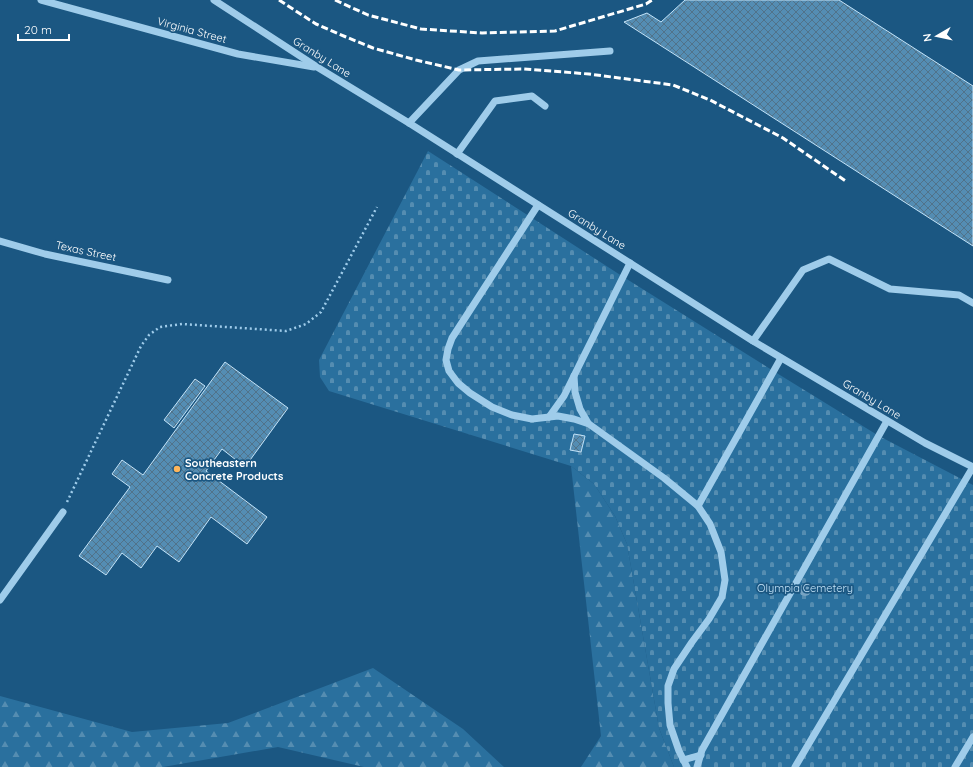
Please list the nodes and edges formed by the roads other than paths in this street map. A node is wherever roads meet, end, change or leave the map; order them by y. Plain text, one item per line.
1 (41, 0) edge
2 (214, 0) edge
3 (610, 51) dead end
4 (317, 67) junction
5 (545, 106) dead end
6 (409, 123) junction
7 (457, 154) junction
8 (538, 205) junction
9 (0, 241) edge
10 (630, 263) junction
11 (168, 280) dead end
12 (973, 303) edge
13 (753, 341) junction
14 (781, 358) junction
15 (574, 375) junction
16 (549, 417) junction
17 (887, 421) junction
18 (588, 423) junction
19 (973, 467) edge
20 (698, 506) junction
21 (63, 512) road end
22 (0, 600) edge
23 (973, 737) edge
24 (701, 755) junction
25 (684, 760) junction
26 (687, 767) edge
27 (697, 767) edge
28 (795, 767) edge
29 (955, 767) edge

1 - 4 street, Virginia Street
2 - 4 street, Granby Lane
3 - 6 street
4 - 6 street, Granby Lane
5 - 7 street
6 - 7 street, Granby Lane
7 - 8 street, Granby Lane
8 - 10 street, Granby Lane
8 - 16 street
9 - 11 street, Texas Street
10 - 13 street, Granby Lane
10 - 15 street
12 - 13 street
13 - 14 street, Granby Lane
14 - 17 street, Granby Lane
14 - 20 street
15 - 16 street
15 - 18 street
16 - 18 street
17 - 19 street, Granby Lane
17 - 24 street
18 - 20 street
19 - 28 street
20 - 25 street
21 - 22 street
23 - 29 street
24 - 25 street
24 - 27 street
25 - 26 street

